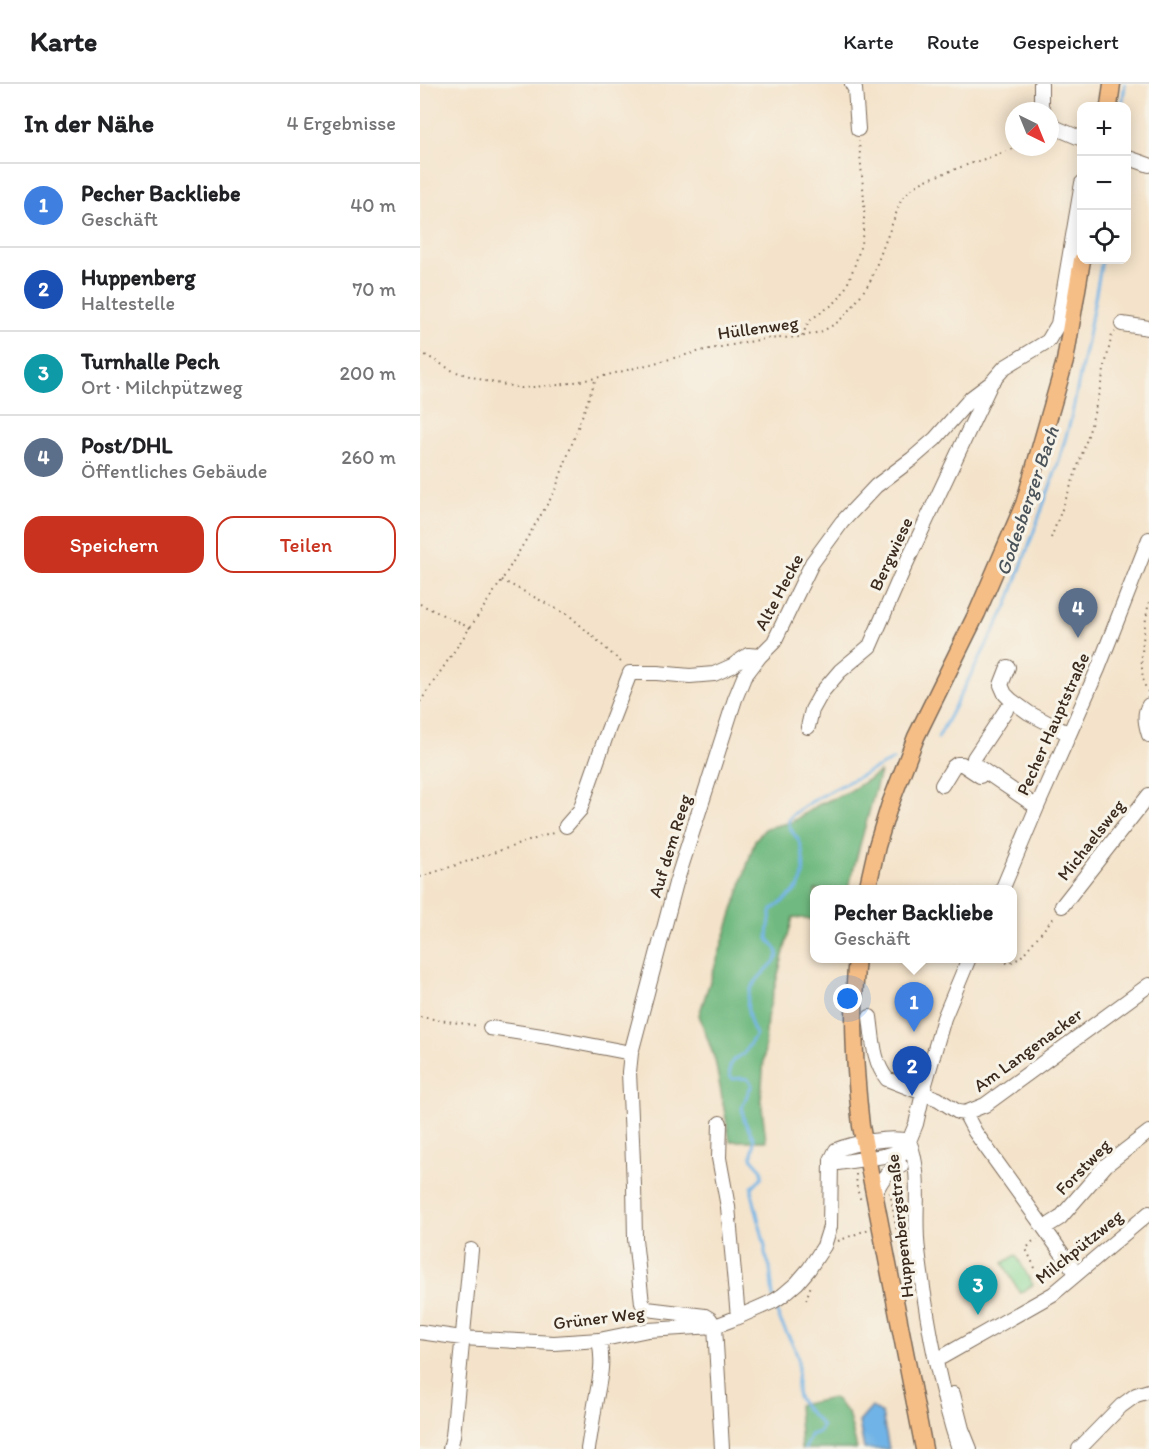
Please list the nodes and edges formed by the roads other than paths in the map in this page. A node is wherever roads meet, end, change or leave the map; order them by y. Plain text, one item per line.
1 (852, 84) edge
2 (1041, 84) edge
3 (1112, 84) edge
4 (1041, 102) edge
5 (1110, 102) edge
6 (858, 129) road end
7 (1059, 129) edge
8 (1077, 137) edge
9 (1131, 159) edge
10 (1149, 165) edge
11 (1077, 210) edge
12 (1081, 264) edge
13 (1122, 324) road end
14 (1149, 328) edge
15 (991, 383) junction
16 (1149, 539) edge
17 (759, 656) junction
18 (1008, 667) dead end
19 (1149, 705) edge
20 (1006, 710) dead end
21 (808, 727) dead end
22 (1069, 734) junction
23 (1149, 735) edge
24 (942, 785) dead end
25 (1149, 795) edge
26 (1035, 810) junction
27 (566, 826) road end
28 (868, 885) edge
29 (1004, 885) edge
30 (1062, 906) road end
31 (856, 963) edge
32 (967, 963) edge
33 (1149, 985) edge
34 (870, 1017) dead end
35 (490, 1028) road end
36 (631, 1053) junction
37 (922, 1093) junction
38 (965, 1113) junction
39 (720, 1123) dead end
40 (1149, 1132) edge
41 (909, 1141) junction
42 (865, 1151) junction
43 (893, 1168) junction
44 (916, 1175) junction
45 (874, 1196) junction
46 (1149, 1213) edge
47 (1045, 1230) junction
48 (471, 1250) dead end
49 (1076, 1273) junction
50 (738, 1317) junction
51 (716, 1326) junction
52 (420, 1332) edge
53 (462, 1338) junction
54 (599, 1340) junction
55 (939, 1358) junction
56 (1149, 1391) edge
57 (450, 1449) edge
58 (588, 1449) edge
59 (722, 1449) edge
60 (924, 1449) edge
61 (959, 1449) edge
62 (970, 1449) edge
63 (1078, 1449) edge

1 - 6 street
2 - 4 street
3 - 5 main road
7 - 8 street
9 - 10 street
11 - 15 street, Alte Hecke
12 - 28 main road
13 - 14 street
15 - 17 street, Alte Hecke
15 - 21 street, Bergwiese
16 - 22 street, Pecher Hauptstraße
17 - 27 street, Alte Hecke
17 - 36 street, Auf dem Reeg
18 - 22 street
19 - 23 street
20 - 26 street
22 - 26 street, Pecher Hauptstraße
24 - 26 street
25 - 30 street, Michaelsweg
26 - 29 street, Pecher Hauptstraße
31 - 42 main road
32 - 37 street
33 - 38 street, Am Langenacker
34 - 37 street, Am Langenacker
35 - 36 street
36 - 51 street, Auf dem Reeg
37 - 38 street, Am Langenacker
37 - 41 street
38 - 47 street
39 - 50 street
40 - 47 street, Forstweg
41 - 42 street
41 - 43 street
41 - 44 street, Huppenbergstraße
42 - 45 main road
42 - 50 street, Grüner Weg
43 - 44 street
43 - 45 street
44 - 55 street, Huppenbergstraße
45 - 60 main road
46 - 49 street, Milchpützweg
47 - 49 street
48 - 53 street
49 - 55 street, Milchpützweg
50 - 51 street, Grüner Weg
51 - 54 street, Grüner Weg
51 - 59 street
52 - 53 street, Grüner Weg
53 - 54 street, Grüner Weg
53 - 57 street
54 - 58 street
55 - 61 street, Huppenbergstraße
55 - 62 street
56 - 63 street

